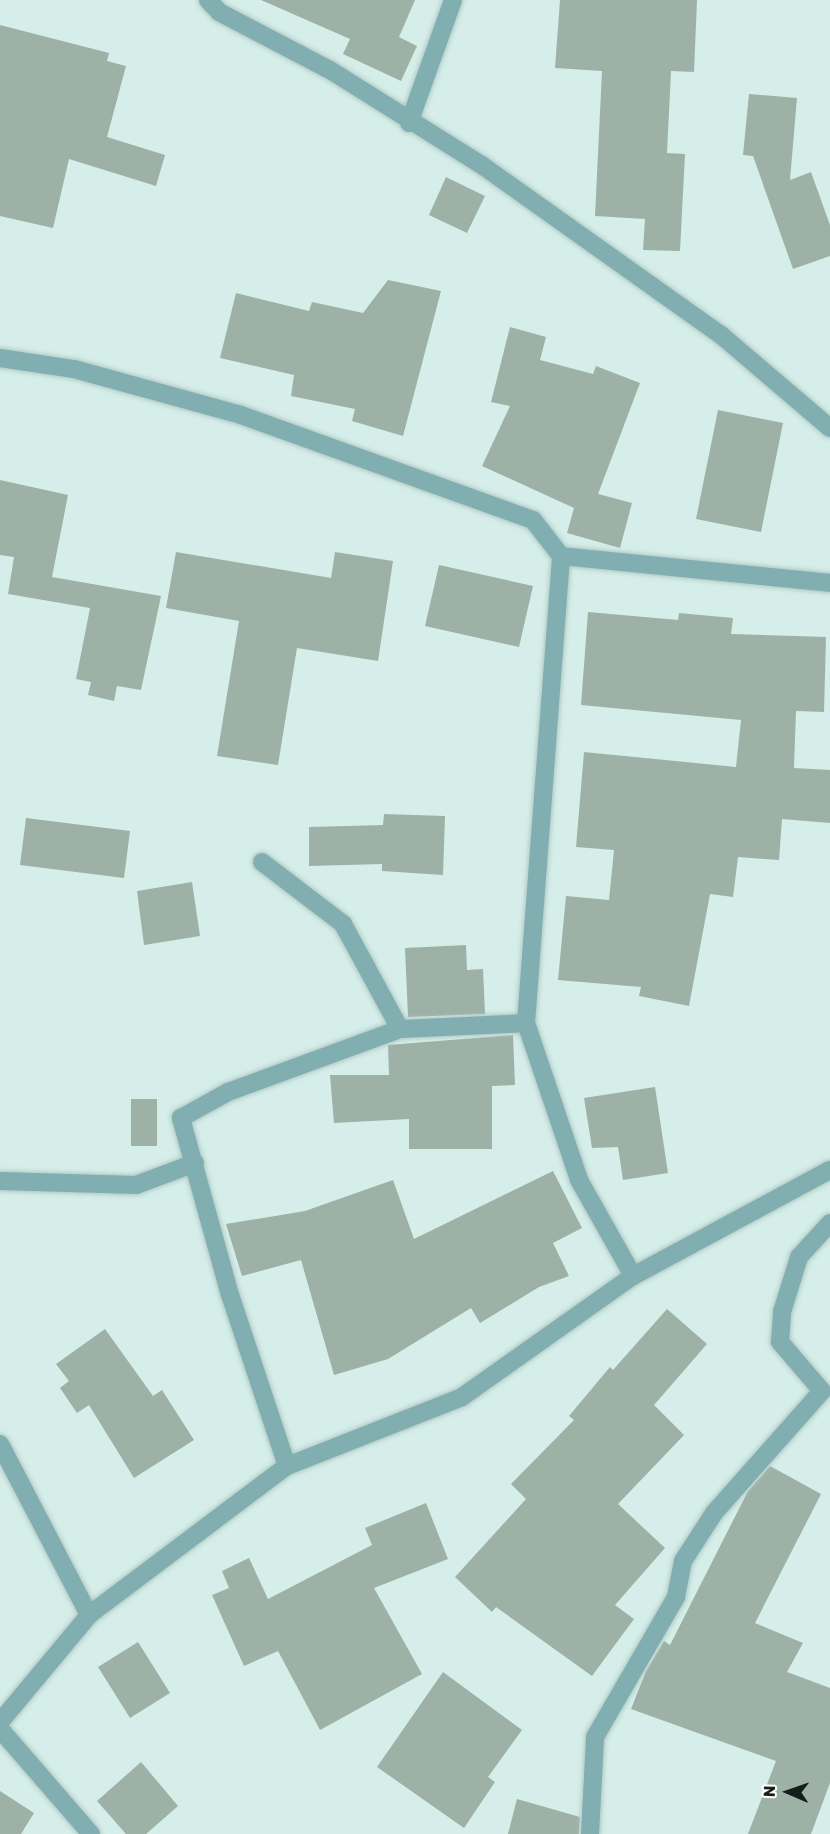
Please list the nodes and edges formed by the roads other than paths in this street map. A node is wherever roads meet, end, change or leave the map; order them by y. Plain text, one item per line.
1 (208, 0) edge
2 (453, 0) edge
3 (409, 123) junction
4 (0, 358) edge
5 (830, 428) edge
6 (561, 556) junction
7 (830, 583) edge
8 (262, 862) dead end
9 (526, 1023) junction
10 (400, 1029) junction
11 (195, 1163) junction
12 (830, 1170) edge
13 (0, 1181) edge
14 (830, 1223) edge
15 (633, 1276) junction
16 (0, 1444) edge
17 (287, 1466) junction
18 (89, 1615) junction
19 (0, 1722) edge
20 (0, 1729) edge
21 (91, 1834) edge
22 (590, 1834) edge

1 - 3 street
2 - 3 street
3 - 5 street
4 - 6 street
6 - 7 street
6 - 9 street
8 - 10 street
9 - 10 street
9 - 15 street
10 - 11 street
11 - 13 street
11 - 17 street
12 - 15 street
14 - 22 street
15 - 17 street
16 - 18 street
17 - 18 street
18 - 19 street
20 - 21 street

